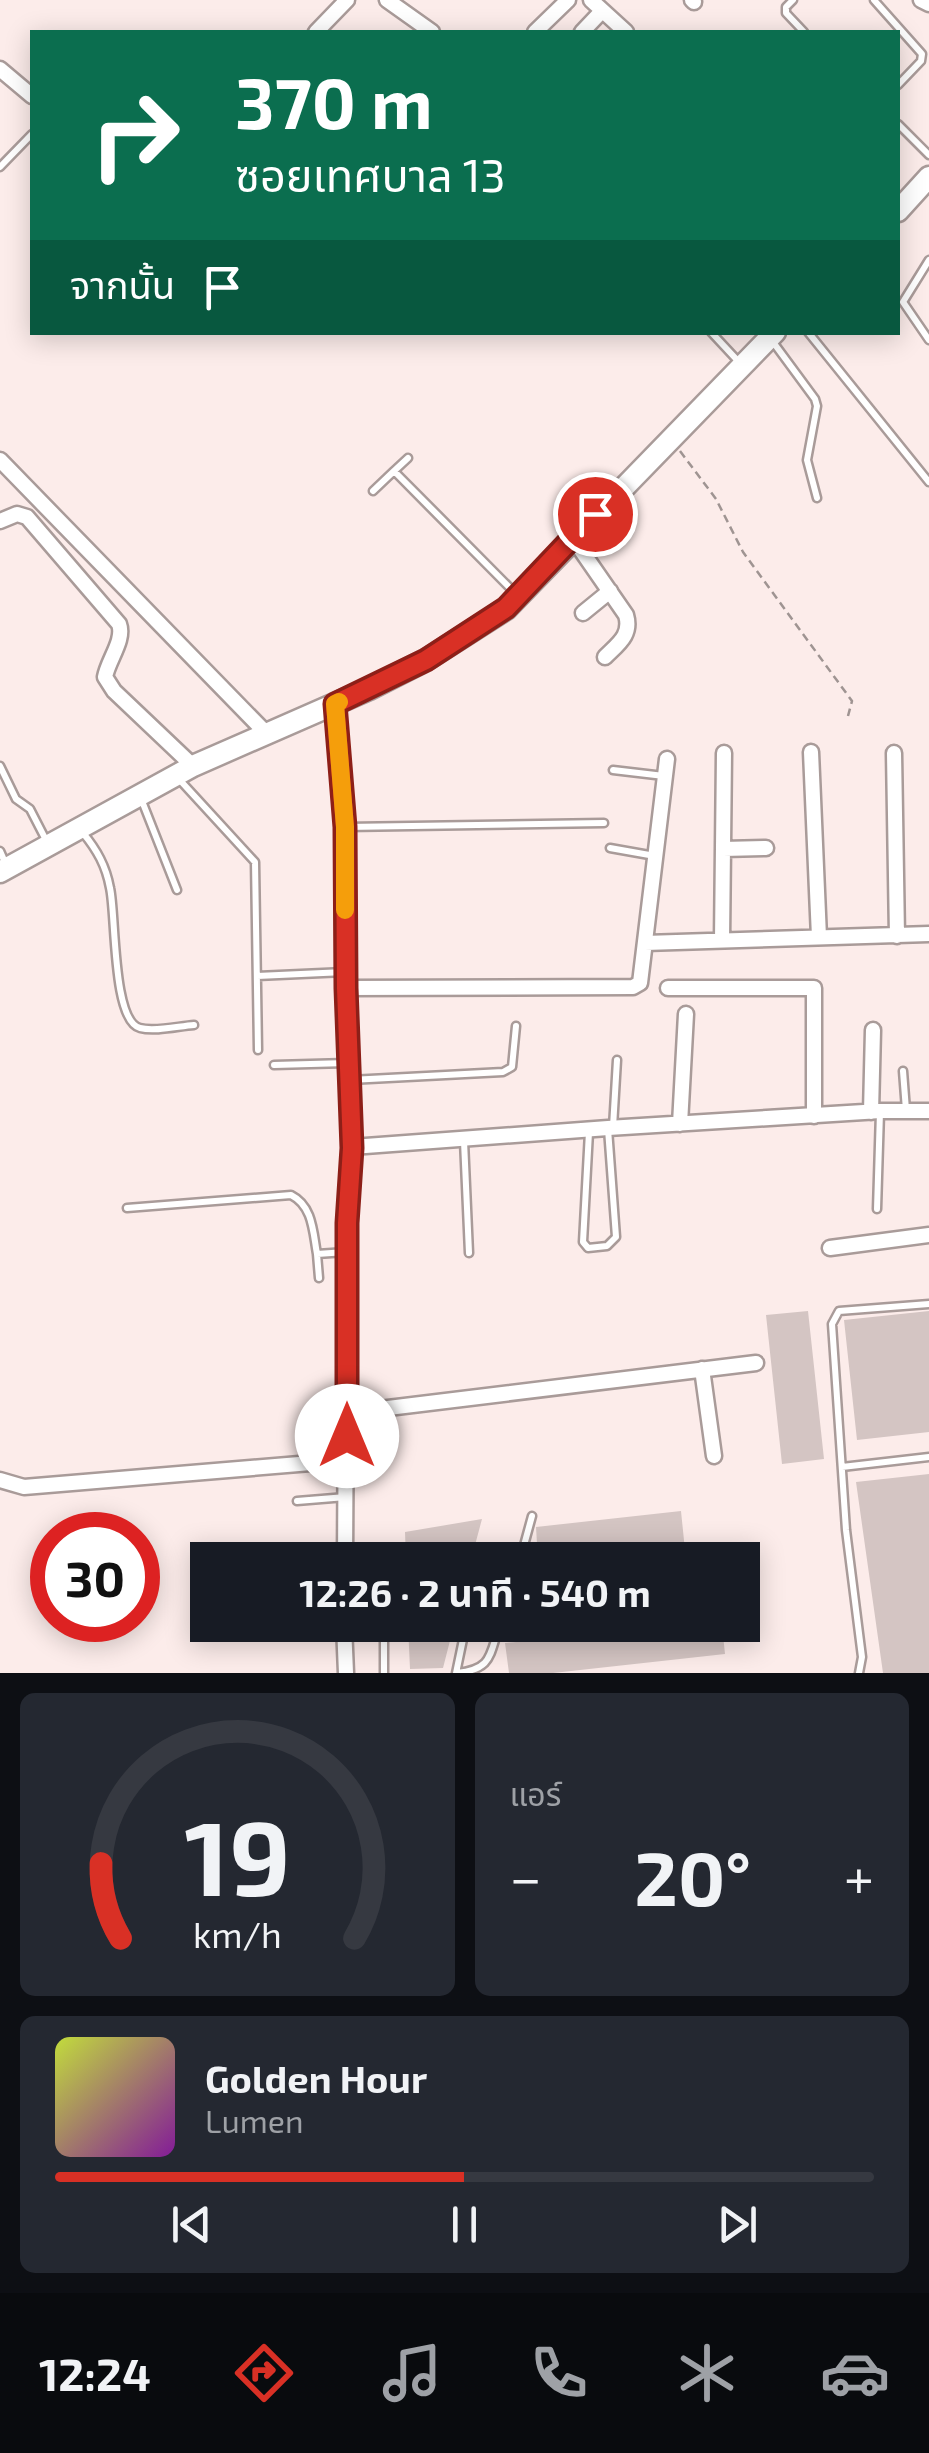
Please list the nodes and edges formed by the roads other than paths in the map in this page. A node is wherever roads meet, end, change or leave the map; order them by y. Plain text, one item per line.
1 (347, 0) edge
2 (387, 0) edge
3 (568, 0) edge
4 (794, 0) edge
5 (874, 0) edge
6 (921, 0) edge
7 (929, 4) edge
8 (596, 6) edge
9 (318, 30) edge
10 (429, 30) edge
11 (537, 30) edge
12 (583, 30) edge
13 (624, 30) edge
14 (802, 30) edge
15 (0, 69) edge
16 (900, 83) edge
17 (30, 94) edge
18 (900, 126) edge
19 (30, 136) edge
20 (929, 155) edge
21 (0, 168) edge
22 (929, 260) edge
23 (714, 335) edge
24 (772, 335) edge
25 (810, 335) edge
26 (929, 340) edge
27 (742, 366) junction
28 (408, 458) dead end
29 (1, 462) edge
30 (394, 471) junction
31 (929, 482) edge
32 (373, 491) dead end
33 (817, 498) dead end
34 (0, 520) edge
35 (572, 537) junction
36 (610, 591) junction
37 (518, 596) junction
38 (583, 612) dead end
39 (605, 657) dead end
40 (335, 704) junction
41 (266, 732) junction
42 (811, 752) dead end
43 (894, 752) dead end
44 (724, 753) dead end
45 (668, 759) dead end
46 (0, 766) edge
47 (184, 770) junction
48 (613, 770) dead end
49 (666, 776) junction
50 (139, 795) junction
51 (604, 823) dead end
52 (345, 827) junction
53 (80, 828) junction
54 (48, 845) junction
55 (610, 848) dead end
56 (723, 848) junction
57 (766, 848) dead end
58 (656, 856) junction
59 (2, 863) edge
60 (176, 890) dead end
61 (929, 934) edge
62 (897, 936) junction
63 (820, 937) junction
64 (722, 940) junction
65 (645, 943) junction
66 (257, 976) junction
67 (345, 980) junction
68 (668, 988) dead end
69 (686, 1014) dead end
70 (194, 1026) dead end
71 (516, 1026) dead end
72 (873, 1030) dead end
73 (258, 1050) dead end
74 (617, 1060) dead end
75 (348, 1063) junction
76 (274, 1065) dead end
77 (903, 1071) dead end
78 (348, 1080) junction
79 (929, 1111) edge
80 (876, 1112) junction
81 (906, 1112) junction
82 (814, 1116) junction
83 (680, 1124) junction
84 (610, 1128) junction
85 (589, 1130) junction
86 (464, 1141) junction
87 (352, 1148) junction
88 (128, 1208) dead end
89 (877, 1209) dead end
90 (929, 1235) edge
91 (830, 1248) dead end
92 (347, 1252) junction
93 (468, 1253) dead end
94 (317, 1254) junction
95 (318, 1278) dead end
96 (929, 1304) edge
97 (756, 1363) dead end
98 (702, 1370) junction
99 (347, 1413) junction
100 (714, 1456) dead end
101 (929, 1457) edge
102 (347, 1460) junction
103 (842, 1467) junction
104 (0, 1480) edge
105 (347, 1496) junction
106 (296, 1501) dead end
107 (532, 1516) dead end
108 (346, 1542) edge
109 (525, 1542) edge
110 (345, 1642) edge
111 (384, 1642) edge
112 (463, 1642) edge
113 (494, 1642) edge
114 (346, 1673) edge
115 (384, 1673) edge
116 (457, 1673) edge
117 (859, 1673) edge

1 - 9 street
2 - 10 street
3 - 11 street
4 - 14 lane
5 - 16 lane
6 - 7 street
8 - 12 street
8 - 13 street
15 - 17 street
18 - 20 lane
19 - 21 lane
22 - 26 lane
23 - 27 lane
24 - 27 street
24 - 33 lane
25 - 31 lane
27 - 35 street
28 - 30 lane
29 - 41 street
30 - 32 lane
30 - 37 lane
34 - 47 street
35 - 36 street
35 - 37 street
36 - 38 street
36 - 39 street
37 - 40 street
40 - 41 street
40 - 52 street
41 - 47 street
42 - 63 street
43 - 62 street
44 - 56 street
45 - 49 street
46 - 54 lane
47 - 50 street
47 - 66 lane
48 - 49 lane
49 - 58 street
50 - 53 street
50 - 60 lane
51 - 52 lane
52 - 67 street
53 - 54 street
53 - 70 lane
54 - 59 street
55 - 58 lane
56 - 57 street
56 - 64 street
58 - 65 street
61 - 62 street
62 - 63 street
63 - 64 street
64 - 65 street
65 - 67 street
66 - 67 lane
66 - 73 lane
67 - 75 street
68 - 82 street
69 - 83 street
71 - 78 lane
72 - 80 street
74 - 84 lane
75 - 76 lane
75 - 78 street
77 - 81 lane
78 - 87 street
79 - 81 street
80 - 81 street
80 - 82 street
80 - 89 lane
82 - 83 street
83 - 84 street
84 - 85 street
84 - 85 lane
85 - 86 street
86 - 87 street
86 - 93 lane
87 - 92 street
88 - 94 lane
90 - 91 street
92 - 94 lane
92 - 99 street
94 - 95 lane
96 - 103 lane
97 - 98 street
98 - 99 street
98 - 100 street
99 - 102 street
101 - 103 lane
102 - 104 street
102 - 105 street
103 - 117 lane
105 - 106 lane
105 - 108 street
107 - 109 lane
110 - 114 street
111 - 115 lane
112 - 116 lane
113 - 116 lane

